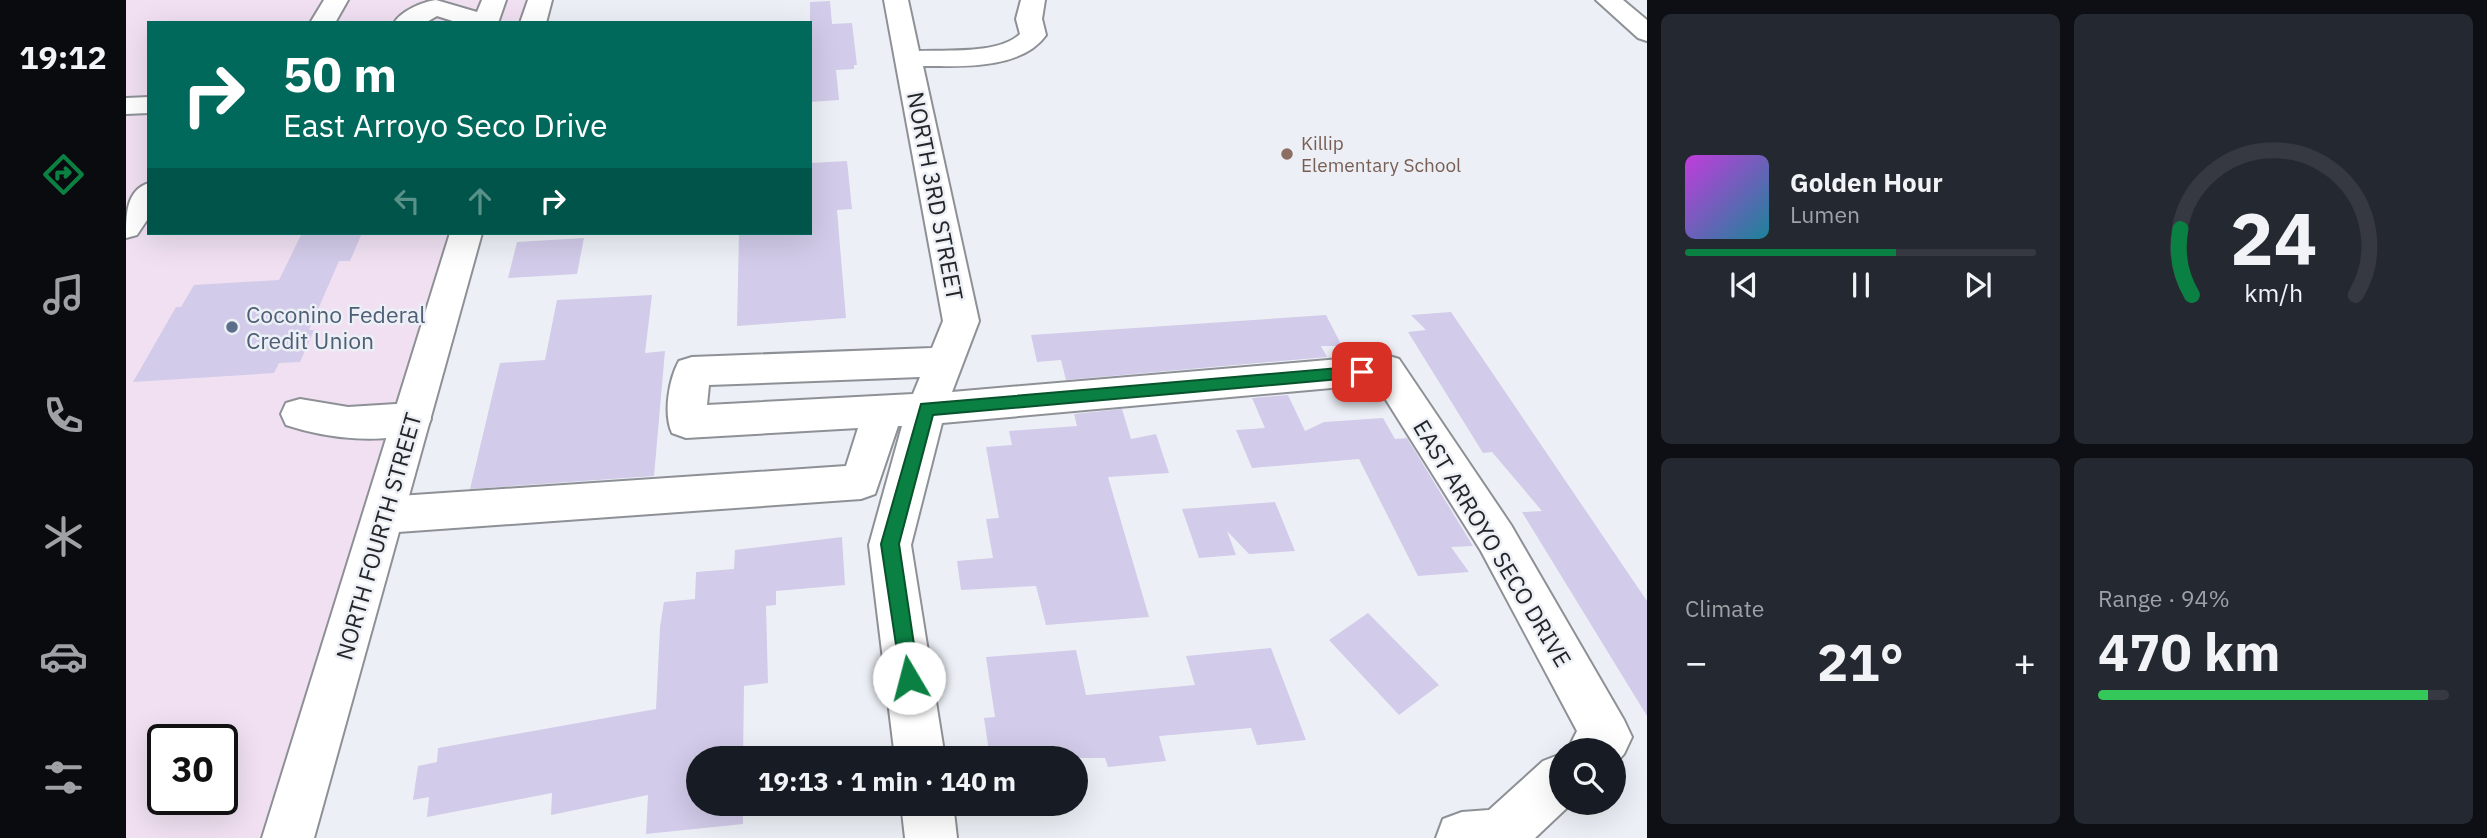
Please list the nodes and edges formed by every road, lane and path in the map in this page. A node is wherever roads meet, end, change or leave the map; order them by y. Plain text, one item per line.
1 (337, 0) edge
2 (540, 0) edge
3 (896, 0) edge
4 (1033, 0) edge
5 (1608, 0) edge
6 (479, 15) edge
7 (323, 21) edge
8 (410, 21) edge
9 (534, 21) edge
10 (1647, 33) edge
11 (908, 59) junction
12 (147, 105) edge
13 (126, 106) edge
14 (147, 196) edge
15 (126, 227) edge
16 (465, 235) edge
17 (945, 362) junction
18 (926, 409) junction
19 (883, 411) junction
20 (300, 414) dead end
21 (412, 419) junction
22 (384, 515) junction
23 (1606, 738) edge
24 (918, 746) edge
25 (1549, 789) edge
26 (929, 816) edge
27 (1489, 837) edge
28 (288, 838) edge
29 (932, 838) edge

1 - 7 street
2 - 9 street
3 - 11 street, NORTH 3RD STREET
4 - 11 street
5 - 10 street
6 - 8 street
11 - 17 street, NORTH 3RD STREET
12 - 13 street
14 - 15 street
16 - 21 street, NORTH FOURTH STREET
17 - 18 street, NORTH 3RD STREET
17 - 19 street
18 - 19 street
18 - 23 street, EAST ARROYO SECO DRIVE
18 - 24 street, NORTH 3RD STREET
19 - 22 street
20 - 21 street
21 - 22 street, NORTH FOURTH STREET
22 - 28 street, NORTH FOURTH STREET
25 - 27 street
26 - 29 street

